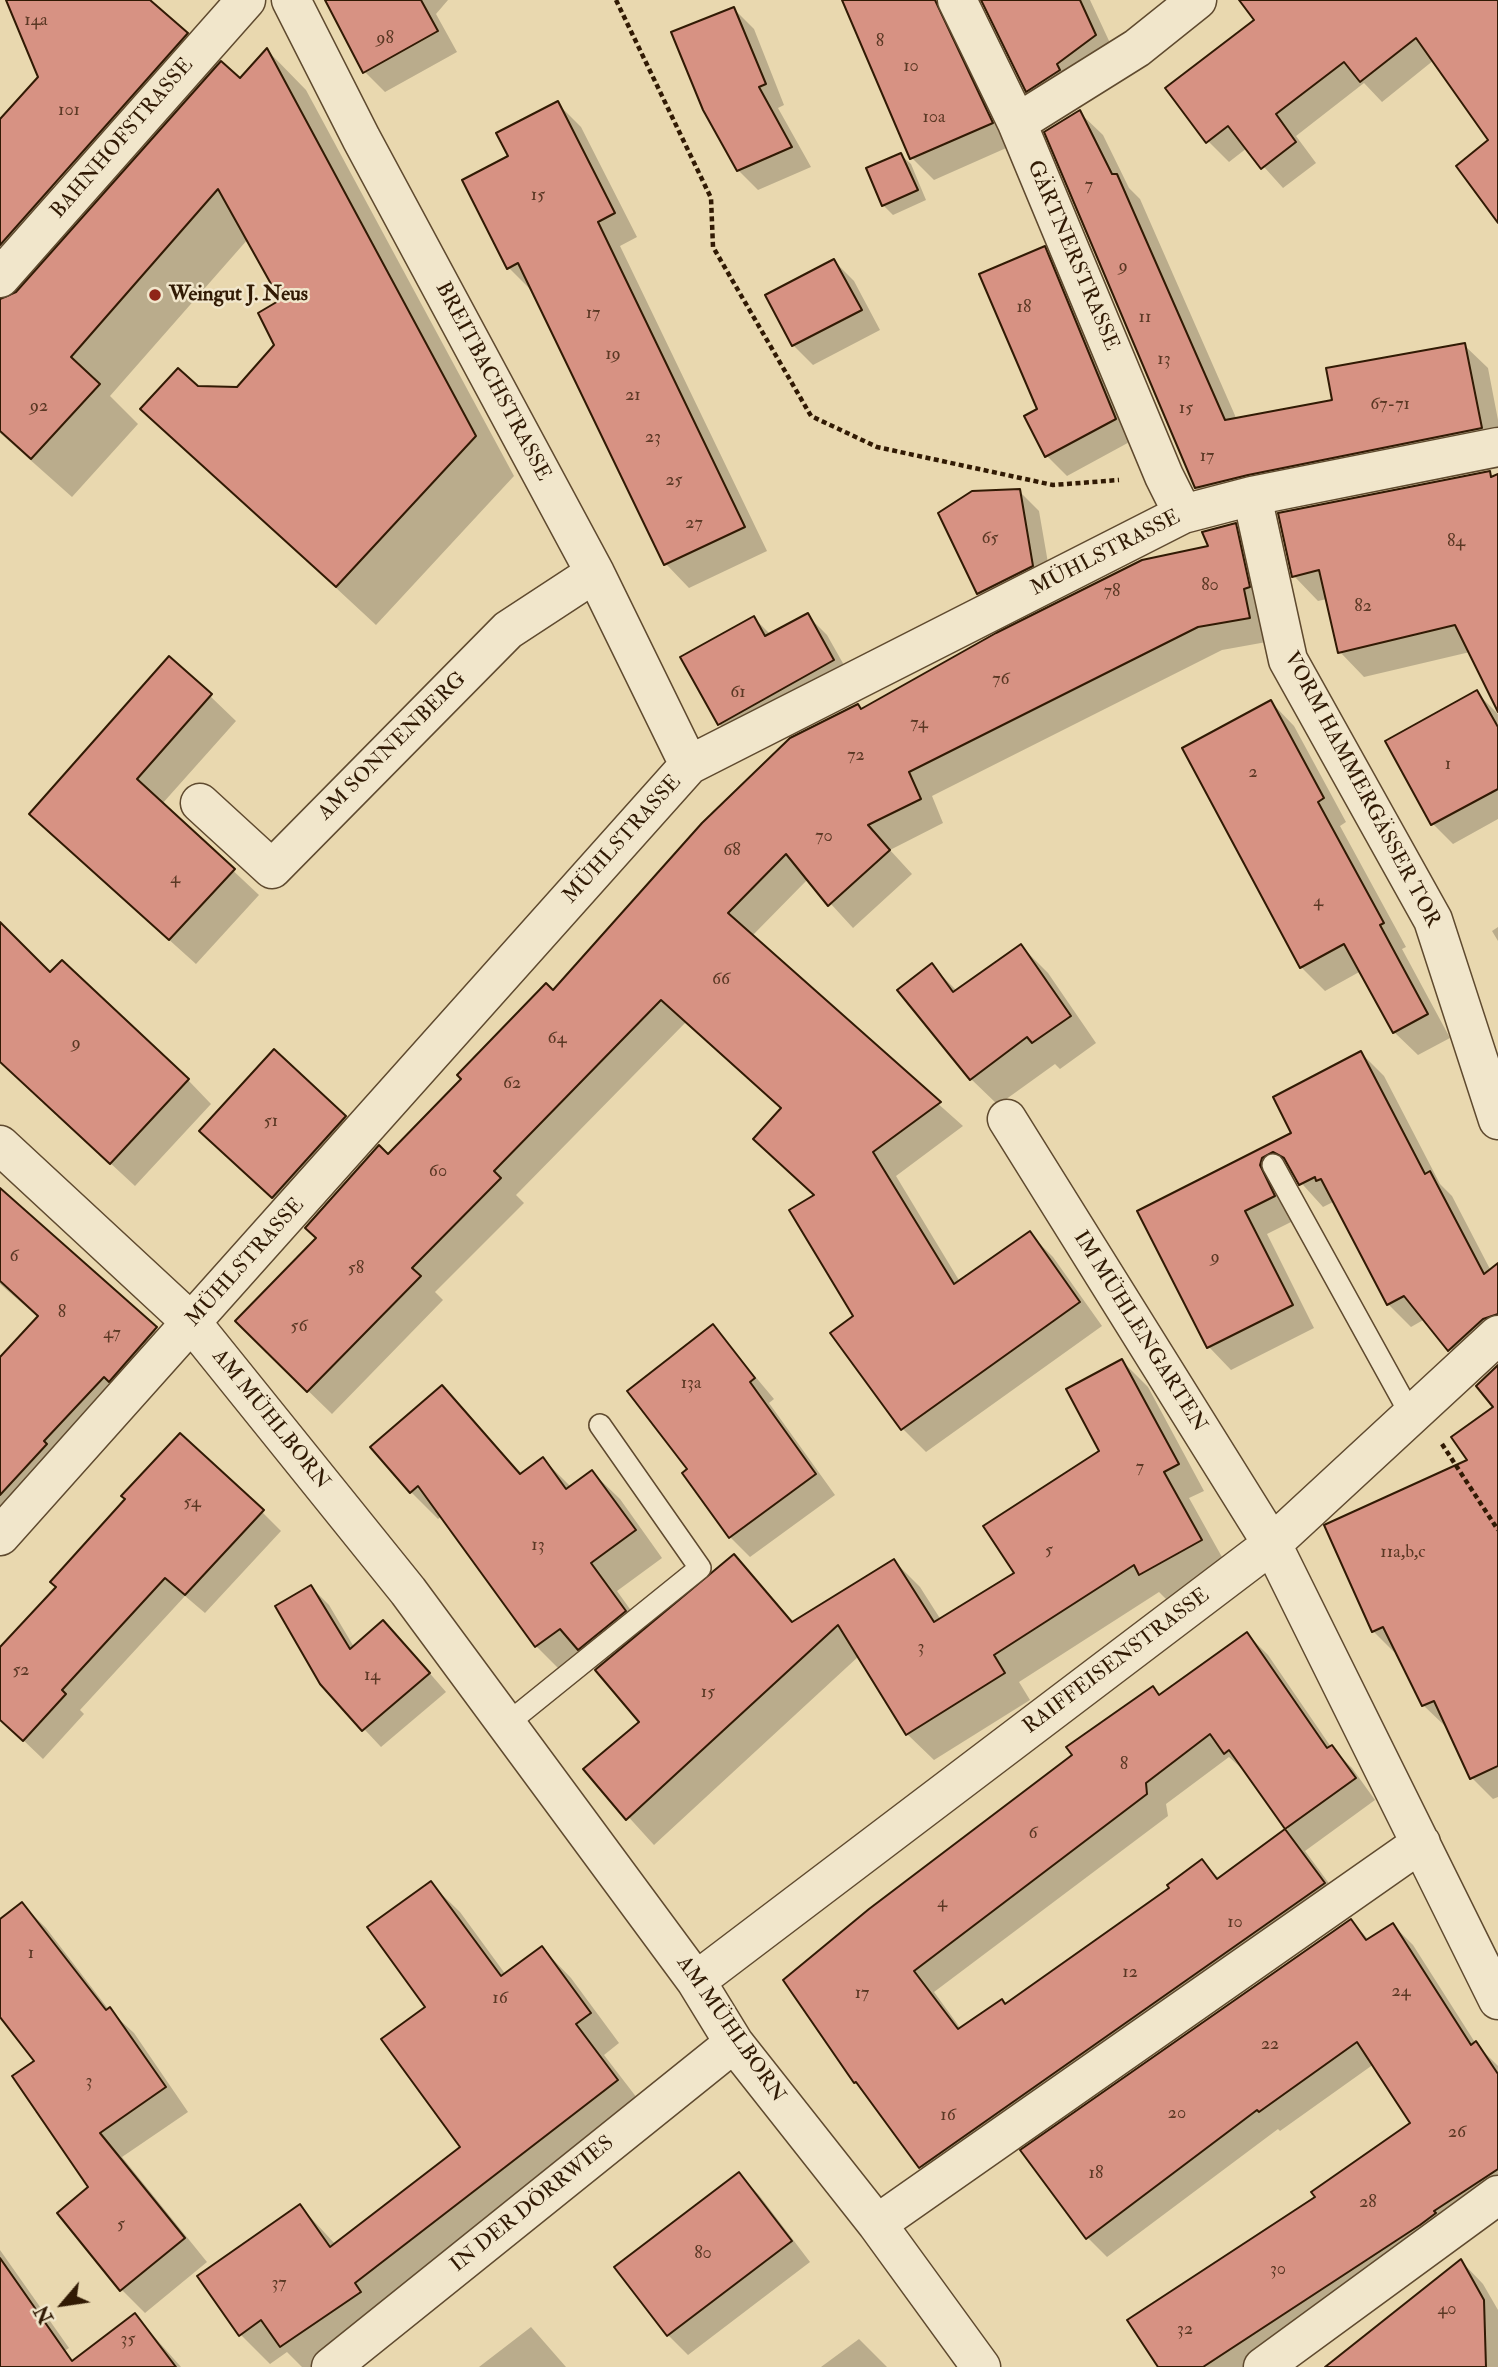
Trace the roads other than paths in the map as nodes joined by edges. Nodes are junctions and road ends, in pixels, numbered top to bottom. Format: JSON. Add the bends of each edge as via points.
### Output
{"nodes":[{"id":1,"x":246,"y":0,"type":"edge"},
{"id":2,"x":291,"y":0,"type":"edge"},
{"id":3,"x":957,"y":0,"type":"edge"},
{"id":4,"x":1197,"y":0,"type":"edge"},
{"id":5,"x":1017,"y":123,"type":"junction"},
{"id":6,"x":0,"y":278,"type":"edge"},
{"id":7,"x":1498,"y":447,"type":"edge"},
{"id":8,"x":1252,"y":496,"type":"junction"},
{"id":9,"x":1183,"y":514,"type":"junction"},
{"id":10,"x":595,"y":573,"type":"junction"},
{"id":11,"x":689,"y":765,"type":"junction"},
{"id":12,"x":201,"y":803,"type":"dead end"},
{"id":13,"x":1007,"y":1119,"type":"dead end"},
{"id":14,"x":1498,"y":1121,"type":"edge"},
{"id":15,"x":0,"y":1145,"type":"edge"},
{"id":16,"x":1273,"y":1165,"type":"dead end"},
{"id":17,"x":192,"y":1323,"type":"junction"},
{"id":18,"x":1498,"y":1335,"type":"edge"},
{"id":19,"x":1415,"y":1412,"type":"junction"},
{"id":20,"x":600,"y":1425,"type":"dead end"},
{"id":21,"x":0,"y":1536,"type":"edge"},
{"id":22,"x":1272,"y":1544,"type":"junction"},
{"id":23,"x":508,"y":1723,"type":"junction"},
{"id":24,"x":1421,"y":1843,"type":"junction"},
{"id":25,"x":696,"y":1981,"type":"junction"},
{"id":26,"x":1498,"y":2000,"type":"edge"},
{"id":27,"x":734,"y":2043,"type":"junction"},
{"id":28,"x":1498,"y":2195,"type":"edge"},
{"id":29,"x":877,"y":2224,"type":"junction"},
{"id":30,"x":331,"y":2367,"type":"edge"},
{"id":31,"x":981,"y":2367,"type":"edge"},
{"id":32,"x":1263,"y":2367,"type":"edge"}],
"edges":[{"from":1,"to":6,"type":"street","name":"BAHNHOFSTRASSE"},
{"from":2,"to":10,"type":"street","name":"BREITBACHSTRASSE"},
{"from":3,"to":5,"type":"street","name":"GÄRTNERSTRASSE"},
{"from":4,"to":5,"type":"street","via":[[1137,48]]},
{"from":5,"to":9,"type":"street","name":"GÄRTNERSTRASSE"},
{"from":7,"to":8,"type":"street","name":"MÜHLSTRASSE"},
{"from":8,"to":9,"type":"street","name":"MÜHLSTRASSE"},
{"from":8,"to":14,"type":"street","name":"VORM HAMMERGÄSSER TOR","via":[[1288,660],[1433,920]]},
{"from":9,"to":11,"type":"street","name":"MÜHLSTRASSE"},
{"from":10,"to":11,"type":"street","name":"BREITBACHSTRASSE"},
{"from":10,"to":12,"type":"street","name":"AM SONNENBERG","via":[[508,630],[272,869]]},
{"from":11,"to":17,"type":"street","name":"MÜHLSTRASSE"},
{"from":13,"to":22,"type":"street","name":"IM MÜHLENGARTEN"},
{"from":15,"to":17,"type":"street","name":"AM MÜHLBORN"},
{"from":16,"to":19,"type":"lane"},
{"from":17,"to":21,"type":"street","name":"MÜHLSTRASSE"},
{"from":17,"to":23,"type":"street","name":"AM MÜHLBORN"},
{"from":18,"to":19,"type":"street"},
{"from":19,"to":22,"type":"street"},
{"from":20,"to":23,"type":"lane","via":[[700,1569]]},
{"from":22,"to":24,"type":"street"},
{"from":22,"to":25,"type":"street","name":"RAIFFEISENSTRASSE"},
{"from":23,"to":25,"type":"street","name":"AM MÜHLBORN"},
{"from":24,"to":26,"type":"street"},
{"from":24,"to":29,"type":"street"},
{"from":25,"to":27,"type":"street","name":"AM MÜHLBORN"},
{"from":27,"to":29,"type":"street","name":"AM MÜHLBORN"},
{"from":27,"to":30,"type":"street","name":"IN DER DÖRRWIES"},
{"from":28,"to":32,"type":"street"},
{"from":29,"to":31,"type":"street","name":"AM MÜHLBORN"}]}
